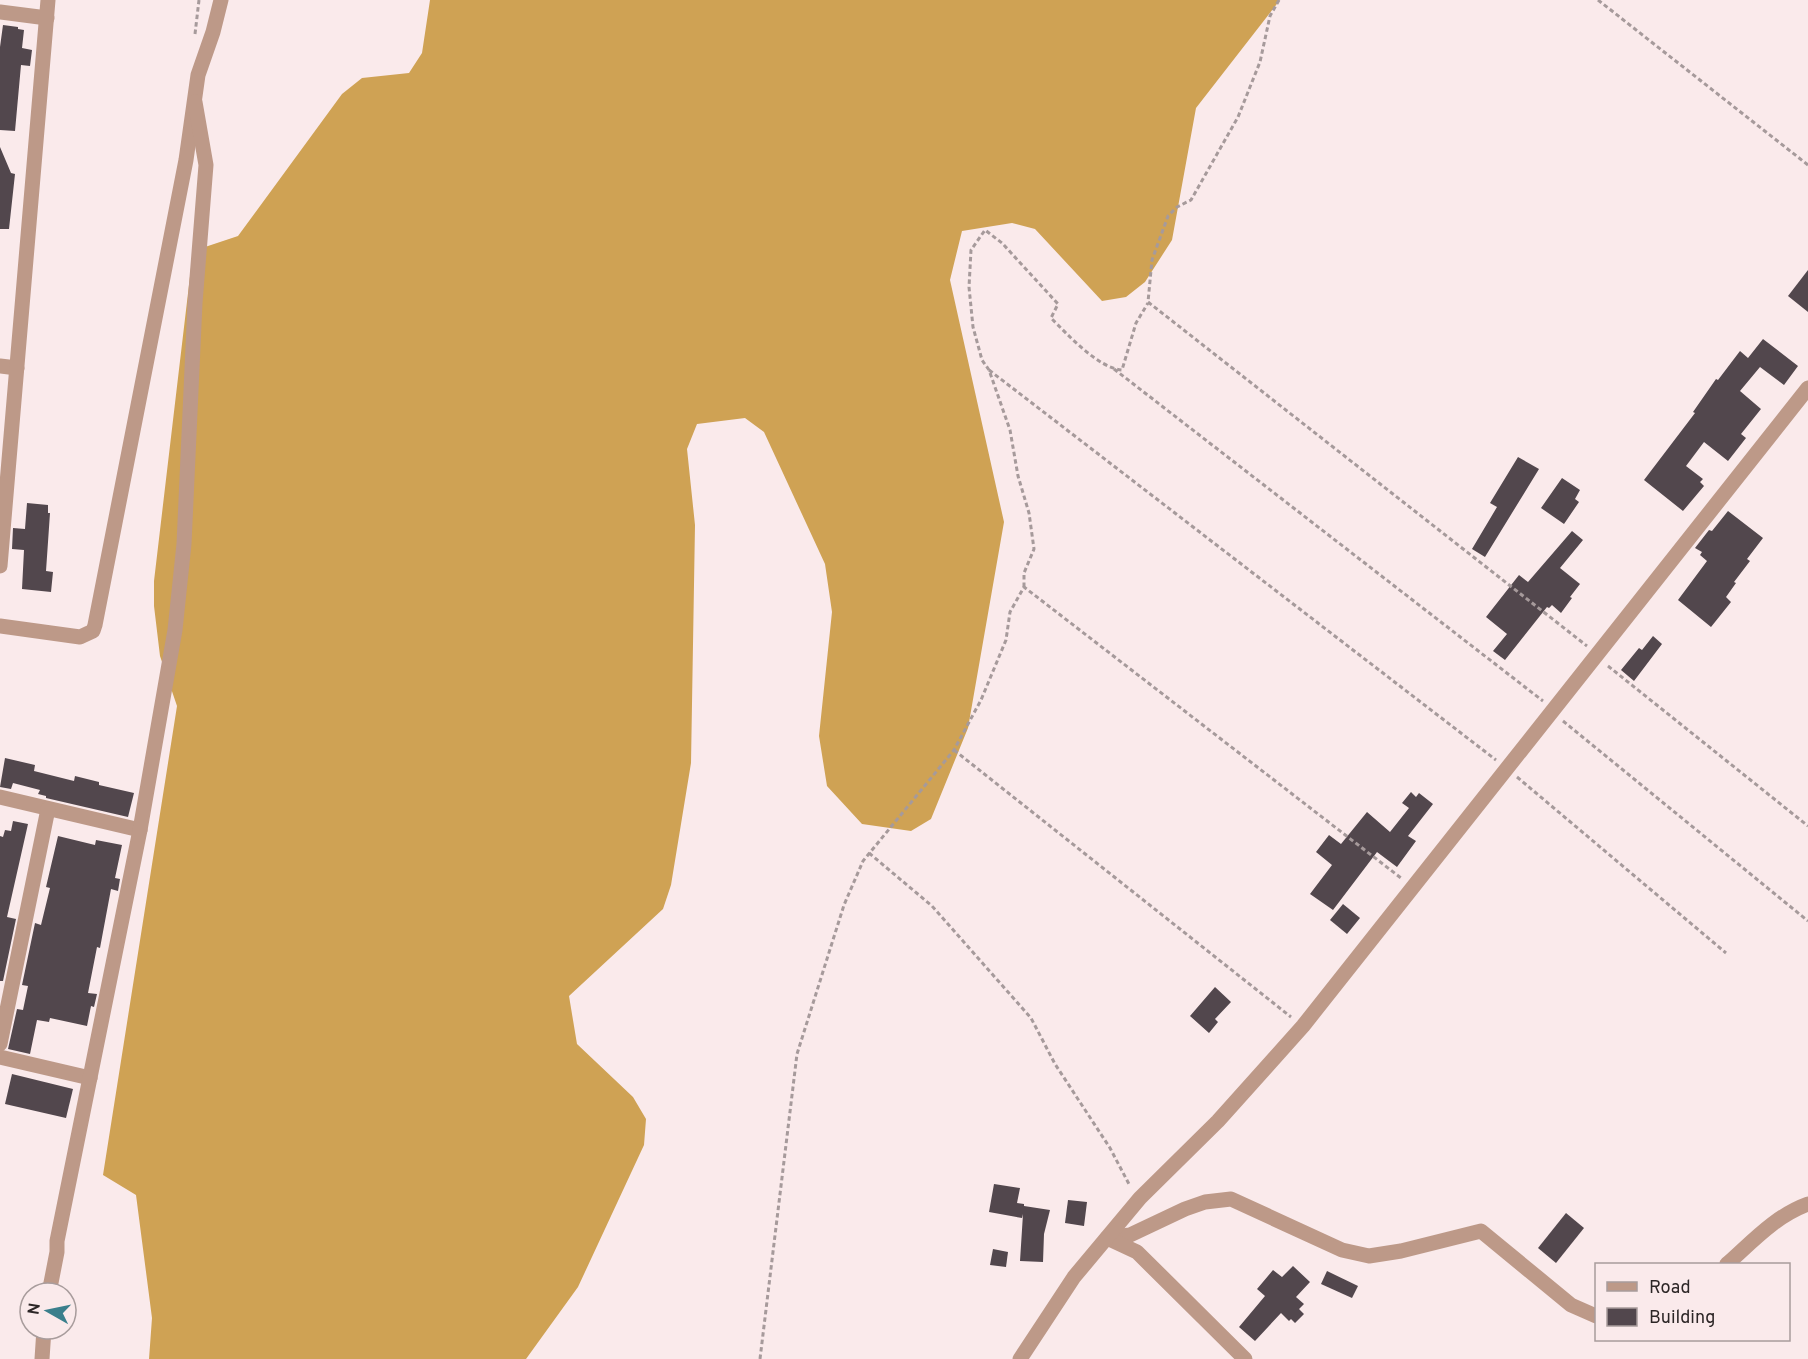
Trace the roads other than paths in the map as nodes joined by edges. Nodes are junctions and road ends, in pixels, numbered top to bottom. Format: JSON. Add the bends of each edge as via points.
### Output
{"nodes":[{"id":1,"x":48,"y":0,"type":"edge"},
{"id":2,"x":221,"y":0,"type":"edge"},
{"id":3,"x":0,"y":12,"type":"edge"},
{"id":4,"x":47,"y":18,"type":"junction"},
{"id":5,"x":195,"y":102,"type":"junction"},
{"id":6,"x":0,"y":366,"type":"edge"},
{"id":7,"x":16,"y":368,"type":"junction"},
{"id":8,"x":1808,"y":388,"type":"edge"},
{"id":9,"x":0,"y":566,"type":"edge"},
{"id":10,"x":0,"y":626,"type":"edge"},
{"id":11,"x":0,"y":797,"type":"edge"},
{"id":12,"x":48,"y":809,"type":"junction"},
{"id":13,"x":140,"y":830,"type":"junction"},
{"id":14,"x":0,"y":1044,"type":"edge"},
{"id":15,"x":0,"y":1057,"type":"edge"},
{"id":16,"x":90,"y":1078,"type":"junction"},
{"id":17,"x":1808,"y":1204,"type":"edge"},
{"id":18,"x":1107,"y":1238,"type":"junction"},
{"id":19,"x":1728,"y":1263,"type":"edge"},
{"id":20,"x":51,"y":1281,"type":"edge"},
{"id":21,"x":1595,"y":1316,"type":"edge"},
{"id":22,"x":43,"y":1341,"type":"edge"},
{"id":23,"x":42,"y":1359,"type":"edge"},
{"id":24,"x":1020,"y":1359,"type":"edge"},
{"id":25,"x":1245,"y":1359,"type":"edge"}],
"edges":[{"from":1,"to":4,"type":"street"},
{"from":2,"to":5,"type":"street","via":[[198,75]]},
{"from":3,"to":4,"type":"street"},
{"from":4,"to":7,"type":"street"},
{"from":5,"to":10,"type":"street","via":[[93,631],[80,637]]},
{"from":5,"to":13,"type":"street","via":[[206,165],[184,544],[175,630]]},
{"from":6,"to":7,"type":"street"},
{"from":7,"to":9,"type":"street"},
{"from":8,"to":18,"type":"street","via":[[1303,1026]]},
{"from":11,"to":12,"type":"street"},
{"from":12,"to":13,"type":"street"},
{"from":12,"to":14,"type":"street"},
{"from":13,"to":16,"type":"street"},
{"from":15,"to":16,"type":"street"},
{"from":16,"to":20,"type":"street"},
{"from":17,"to":19,"type":"street","via":[[1773,1223]]},
{"from":18,"to":21,"type":"street","via":[[1130,1236],[1204,1202],[1232,1199],[1342,1250],[1369,1256],[1481,1231],[1571,1305]]},
{"from":18,"to":24,"type":"street","via":[[1074,1277]]},
{"from":18,"to":25,"type":"street","via":[[1137,1252]]},
{"from":22,"to":23,"type":"street"}]}
